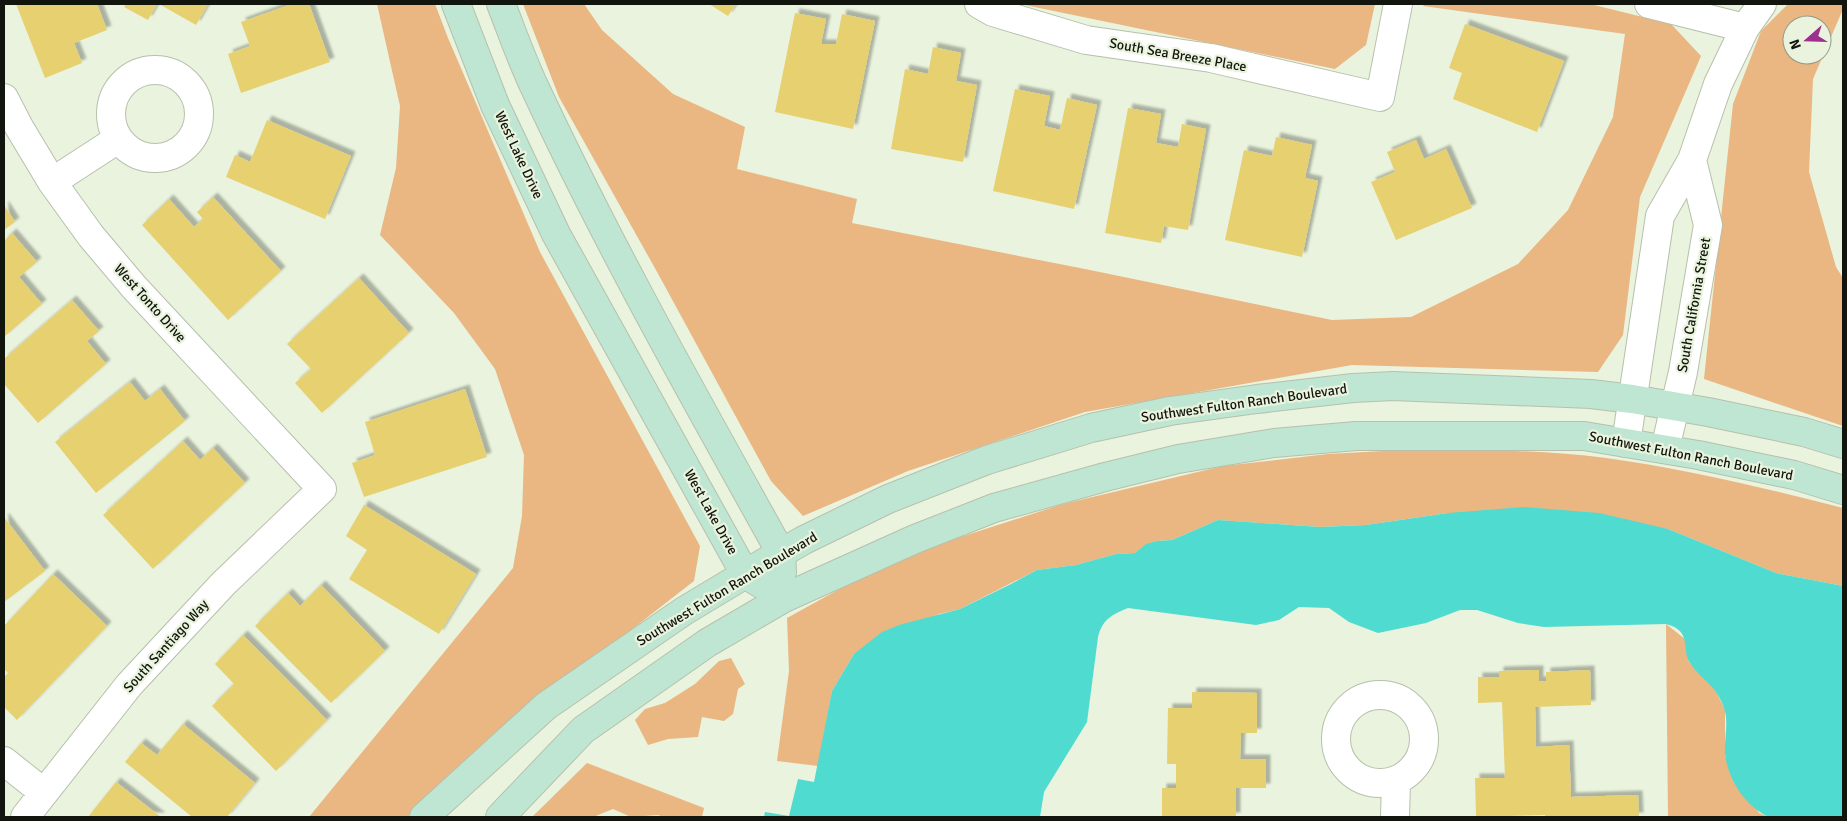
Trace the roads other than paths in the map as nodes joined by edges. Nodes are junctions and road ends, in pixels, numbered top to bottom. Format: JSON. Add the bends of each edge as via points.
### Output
{"nodes":[{"id":1,"x":456,"y":4,"type":"edge"},
{"id":2,"x":501,"y":4,"type":"edge"},
{"id":3,"x":979,"y":4,"type":"edge"},
{"id":4,"x":1398,"y":4,"type":"edge"},
{"id":5,"x":1649,"y":4,"type":"edge"},
{"id":6,"x":1762,"y":4,"type":"edge"},
{"id":7,"x":1745,"y":28,"type":"junction"},
{"id":8,"x":4,"y":98,"type":"edge"},
{"id":9,"x":118,"y":138,"type":"dead end"},
{"id":10,"x":1692,"y":160,"type":"junction"},
{"id":11,"x":52,"y":182,"type":"junction"},
{"id":12,"x":1632,"y":398,"type":"junction"},
{"id":13,"x":1674,"y":406,"type":"junction"},
{"id":14,"x":1626,"y":443,"type":"junction"},
{"id":15,"x":1843,"y":444,"type":"edge"},
{"id":16,"x":1665,"y":449,"type":"junction"},
{"id":17,"x":322,"y":489,"type":"joint"},
{"id":18,"x":1843,"y":490,"type":"edge"},
{"id":19,"x":781,"y":554,"type":"junction"},
{"id":20,"x":745,"y":574,"type":"junction"},
{"id":21,"x":784,"y":598,"type":"junction"},
{"id":22,"x":4,"y":761,"type":"edge"},
{"id":23,"x":1396,"y":781,"type":"dead end"},
{"id":24,"x":43,"y":792,"type":"junction"},
{"id":25,"x":24,"y":817,"type":"edge"},
{"id":26,"x":424,"y":817,"type":"edge"},
{"id":27,"x":500,"y":817,"type":"edge"},
{"id":28,"x":1395,"y":817,"type":"edge"}],
"edges":[{"from":1,"to":20,"type":"street","name":"West Lake Drive","via":[[495,105],[556,234]]},
{"from":2,"to":19,"type":"street","via":[[534,87],[597,216]]},
{"from":3,"to":4,"type":"street","name":"South Sea Breeze Place","via":[[992,12],[1086,40],[1211,58],[1380,97]]},
{"from":5,"to":7,"type":"street"},
{"from":6,"to":7,"type":"street"},
{"from":7,"to":10,"type":"street","via":[[1718,84]]},
{"from":8,"to":11,"type":"street","name":"West Tonto Drive"},
{"from":9,"to":11,"type":"street"},
{"from":10,"to":12,"type":"street","via":[[1660,216]]},
{"from":10,"to":13,"type":"street","name":"South California Street","via":[[1708,225],[1683,372]]},
{"from":11,"to":17,"type":"street","name":"West Tonto Drive","via":[[134,287]]},
{"from":12,"to":13,"type":"street","name":"Southwest Fulton Ranch Boulevard"},
{"from":12,"to":14,"type":"street"},
{"from":12,"to":19,"type":"street","name":"Southwest Fulton Ranch Boulevard","via":[[1393,386],[1170,411],[1091,428],[988,460],[888,499]]},
{"from":13,"to":15,"type":"street","name":"Southwest Fulton Ranch Boulevard","via":[[1804,432]]},
{"from":13,"to":16,"type":"street","name":"South California Street"},
{"from":14,"to":16,"type":"street","name":"Southwest Fulton Ranch Boulevard"},
{"from":14,"to":21,"type":"street","name":"Southwest Fulton Ranch Boulevard","via":[[1584,436],[1356,436],[1274,443],[1178,459],[994,508]]},
{"from":16,"to":18,"type":"street","name":"Southwest Fulton Ranch Boulevard","via":[[1794,475]]},
{"from":17,"to":24,"type":"street","name":"South Santiago Way","via":[[223,584],[156,656]]},
{"from":19,"to":20,"type":"street","name":"Southwest Fulton Ranch Boulevard"},
{"from":19,"to":21,"type":"street"},
{"from":20,"to":21,"type":"street","name":"West Lake Drive"},
{"from":20,"to":26,"type":"street","name":"Southwest Fulton Ranch Boulevard","via":[[684,611],[546,706]]},
{"from":21,"to":27,"type":"street","name":"Southwest Fulton Ranch Boulevard","via":[[707,644],[583,730]]},
{"from":22,"to":24,"type":"street"},
{"from":23,"to":28,"type":"street"},
{"from":24,"to":25,"type":"street","name":"South Santiago Way"}]}
